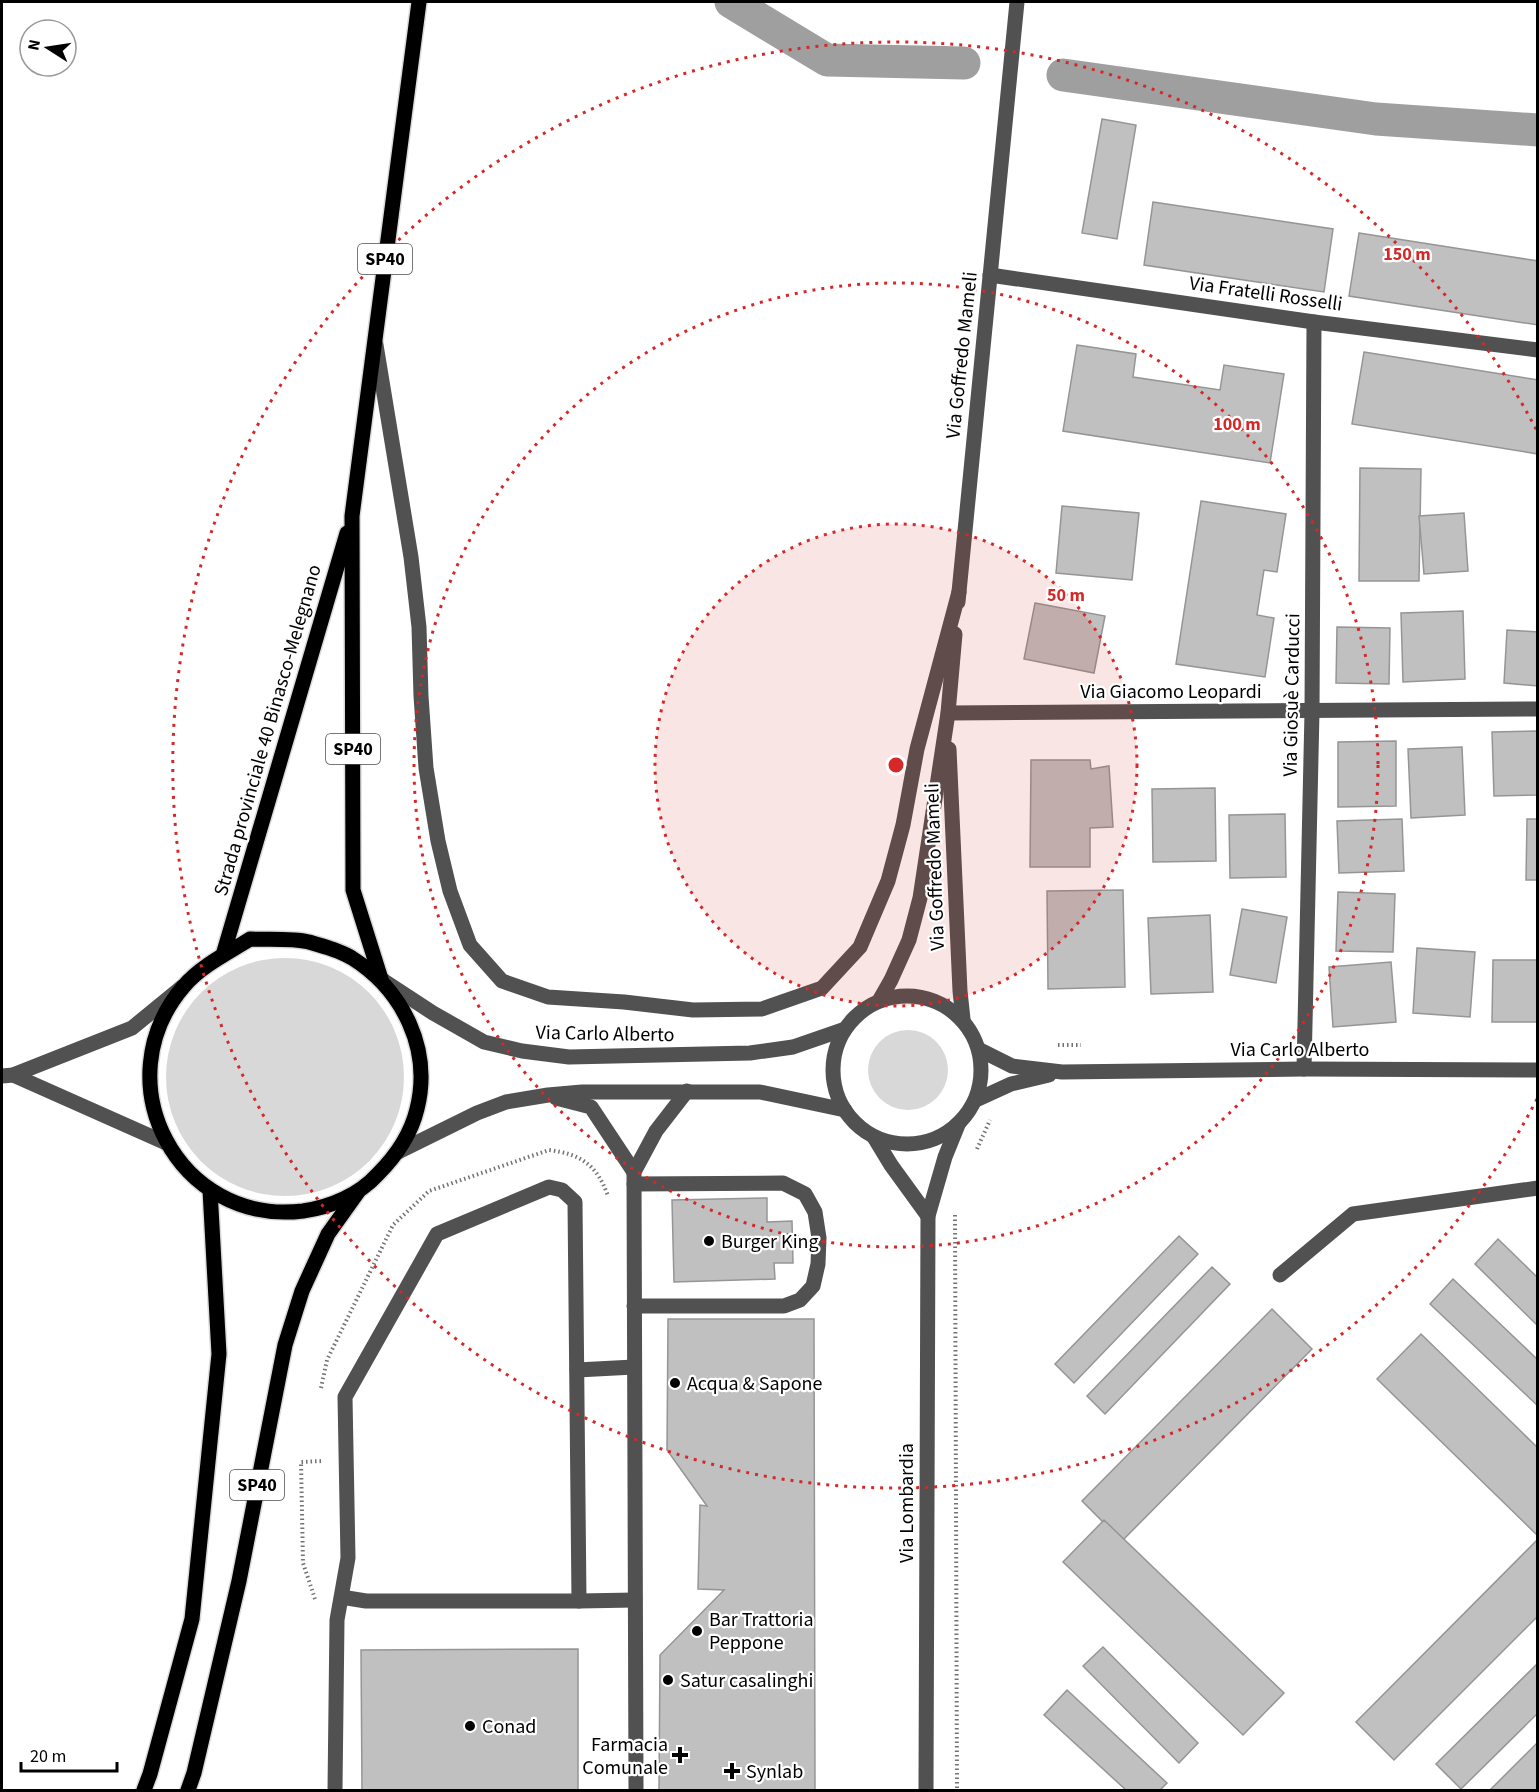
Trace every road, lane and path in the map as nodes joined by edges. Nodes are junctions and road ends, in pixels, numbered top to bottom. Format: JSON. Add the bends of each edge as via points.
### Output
{"nodes":[{"id":1,"x":418,"y":2,"type":"edge"},
{"id":2,"x":1017,"y":2,"type":"edge"},
{"id":3,"x":990,"y":275,"type":"junction"},
{"id":4,"x":1314,"y":322,"type":"junction"},
{"id":5,"x":375,"y":337,"type":"junction"},
{"id":6,"x":1538,"y":350,"type":"edge"},
{"id":7,"x":352,"y":516,"type":"junction"},
{"id":8,"x":959,"y":592,"type":"junction"},
{"id":9,"x":1538,"y":709,"type":"edge"},
{"id":10,"x":1312,"y":712,"type":"junction"},
{"id":11,"x":948,"y":713,"type":"junction"},
{"id":12,"x":224,"y":955,"type":"junction"},
{"id":13,"x":381,"y":979,"type":"junction"},
{"id":14,"x":184,"y":985,"type":"junction"},
{"id":15,"x":879,"y":1001,"type":"junction"},
{"id":16,"x":963,"y":1019,"type":"junction"},
{"id":17,"x":845,"y":1029,"type":"junction"},
{"id":18,"x":1051,"y":1045,"type":"dead end"},
{"id":19,"x":1086,"y":1045,"type":"dead end"},
{"id":20,"x":980,"y":1050,"type":"junction"},
{"id":21,"x":1304,"y":1069,"type":"junction"},
{"id":22,"x":1538,"y":1070,"type":"edge"},
{"id":23,"x":1062,"y":1072,"type":"junction"},
{"id":24,"x":7,"y":1076,"type":"edge"},
{"id":25,"x":687,"y":1091,"type":"junction"},
{"id":26,"x":548,"y":1095,"type":"junction"},
{"id":27,"x":976,"y":1101,"type":"junction"},
{"id":28,"x":844,"y":1110,"type":"junction"},
{"id":29,"x":994,"y":1113,"type":"dead end"},
{"id":30,"x":958,"y":1125,"type":"junction"},
{"id":31,"x":874,"y":1137,"type":"junction"},
{"id":32,"x":166,"y":1143,"type":"junction"},
{"id":33,"x":398,"y":1152,"type":"junction"},
{"id":34,"x":974,"y":1156,"type":"dead end"},
{"id":35,"x":634,"y":1178,"type":"junction"},
{"id":36,"x":1538,"y":1188,"type":"edge"},
{"id":37,"x":210,"y":1190,"type":"junction"},
{"id":38,"x":358,"y":1192,"type":"junction"},
{"id":39,"x":610,"y":1200,"type":"dead end"},
{"id":40,"x":955,"y":1209,"type":"dead end"},
{"id":41,"x":928,"y":1216,"type":"junction"},
{"id":42,"x":1280,"y":1275,"type":"dead end"},
{"id":43,"x":634,"y":1306,"type":"junction"},
{"id":44,"x":634,"y":1367,"type":"junction"},
{"id":45,"x":577,"y":1370,"type":"junction"},
{"id":46,"x":320,"y":1391,"type":"dead end"},
{"id":47,"x":322,"y":1450,"type":"dead end"},
{"id":48,"x":341,"y":1597,"type":"junction"},
{"id":49,"x":635,"y":1600,"type":"junction"},
{"id":50,"x":579,"y":1601,"type":"junction"},
{"id":51,"x":337,"y":1620,"type":"junction"},
{"id":52,"x":144,"y":1791,"type":"edge"},
{"id":53,"x":188,"y":1791,"type":"edge"},
{"id":54,"x":335,"y":1791,"type":"edge"},
{"id":55,"x":636,"y":1791,"type":"edge"},
{"id":56,"x":926,"y":1791,"type":"edge"},
{"id":57,"x":957,"y":1791,"type":"edge"}],
"edges":[{"from":1,"to":5,"type":"main road","name":"Strada provinciale 40 Binasco-Melegnano","number":"SP40"},
{"from":2,"to":3,"type":"street","name":"Via Goffredo Mameli"},
{"from":3,"to":4,"type":"street","name":"Via Fratelli Rosselli"},
{"from":3,"to":8,"type":"street","name":"Via Goffredo Mameli"},
{"from":4,"to":6,"type":"street","name":"Via Fratelli Rosselli"},
{"from":4,"to":10,"type":"street","name":"Via Giosuè Carducci"},
{"from":5,"to":7,"type":"main road","name":"Strada provinciale 40 Binasco-Melegnano","number":"SP40"},
{"from":5,"to":8,"type":"street","via":[[414,580],[426,768],[438,841],[450,891],[470,945],[502,981],[548,997],[693,1010],[762,1009],[822,988],[860,947],[888,881],[917,749]]},
{"from":7,"to":12,"type":"main road","name":"Strada provinciale 40 Binasco-Melegnano","number":"SP40"},
{"from":7,"to":13,"type":"main road","name":"Strada provinciale 40 Binasco-Melegnano","number":"SP40","via":[[353,890]]},
{"from":8,"to":11,"type":"street","name":"Via Goffredo Mameli"},
{"from":9,"to":10,"type":"street","name":"Via Giacomo Leopardi"},
{"from":10,"to":11,"type":"street","name":"Via Giacomo Leopardi"},
{"from":10,"to":21,"type":"street","name":"Via Giosuè Carducci"},
{"from":11,"to":15,"type":"street","name":"Via Goffredo Mameli","via":[[920,898],[909,940]]},
{"from":11,"to":16,"type":"street","name":"Via Goffredo Mameli"},
{"from":12,"to":13,"type":"main road","name":"Strada provinciale 40 Binasco-Melegnano","number":"SP40","via":[[250,939],[307,942],[350,956]]},
{"from":12,"to":14,"type":"main road","name":"Strada provinciale 40 Binasco-Melegnano","number":"SP40"},
{"from":13,"to":17,"type":"street","name":"Via Carlo Alberto","via":[[484,1042],[522,1052],[569,1057],[750,1053],[793,1047]]},
{"from":13,"to":33,"type":"main road","name":"Strada provinciale 40 Binasco-Melegnano","number":"SP40","via":[[407,1016],[420,1060],[417,1111]]},
{"from":14,"to":24,"type":"street","via":[[132,1028]]},
{"from":14,"to":32,"type":"main road","name":"Strada provinciale 40 Binasco-Melegnano","number":"SP40","via":[[164,1015],[150,1057],[150,1095]]},
{"from":15,"to":16,"type":"street","via":[[901,995],[924,997],[945,1005]]},
{"from":15,"to":17,"type":"street","via":[[859,1012]]},
{"from":16,"to":20,"type":"street"},
{"from":17,"to":28,"type":"street","via":[[838,1042],[833,1070]]},
{"from":18,"to":19,"type":"path"},
{"from":20,"to":23,"type":"street","name":"Via Carlo Alberto","via":[[1012,1066]]},
{"from":20,"to":27,"type":"street","via":[[982,1076]]},
{"from":21,"to":22,"type":"street","name":"Via Carlo Alberto"},
{"from":21,"to":23,"type":"street","name":"Via Carlo Alberto"},
{"from":23,"to":27,"type":"street","name":"Via Carlo Alberto","via":[[1011,1084]]},
{"from":24,"to":32,"type":"street"},
{"from":25,"to":26,"type":"street"},
{"from":25,"to":28,"type":"street","via":[[760,1092]]},
{"from":25,"to":35,"type":"street","via":[[656,1131]]},
{"from":26,"to":33,"type":"street","via":[[506,1102],[477,1113]]},
{"from":26,"to":35,"type":"street","via":[[591,1107]]},
{"from":27,"to":30,"type":"street"},
{"from":28,"to":31,"type":"street"},
{"from":29,"to":34,"type":"path"},
{"from":30,"to":31,"type":"street","via":[[939,1138],[918,1144],[896,1144]]},
{"from":30,"to":41,"type":"street","name":"Via Lombardia"},
{"from":31,"to":41,"type":"street"},
{"from":32,"to":37,"type":"main road","name":"Strada provinciale 40 Binasco-Melegnano","number":"SP40","via":[[179,1163]]},
{"from":33,"to":38,"type":"main road","name":"Strada provinciale 40 Binasco-Melegnano","number":"SP40"},
{"from":35,"to":43,"type":"street"},
{"from":35,"to":43,"type":"street","via":[[783,1183],[805,1194],[815,1212],[819,1238],[813,1286],[800,1300],[784,1306]]},
{"from":36,"to":42,"type":"street","via":[[1353,1214]]},
{"from":37,"to":38,"type":"main road","name":"Strada provinciale 40 Binasco-Melegnano","number":"SP40","via":[[243,1207],[282,1213],[321,1209]]},
{"from":37,"to":52,"type":"main road","number":"SP40","via":[[219,1354],[192,1619]]},
{"from":38,"to":53,"type":"main road","name":"Strada provinciale 40 Binasco-Melegnano","number":"SP40","via":[[328,1234],[302,1292],[285,1345],[239,1581]]},
{"from":39,"to":46,"type":"path","via":[[602,1179],[584,1159],[549,1150],[429,1191],[393,1225],[327,1360]]},
{"from":40,"to":57,"type":"path"},
{"from":41,"to":56,"type":"street","name":"Via Lombardia"},
{"from":43,"to":44,"type":"street"},
{"from":44,"to":45,"type":"street"},
{"from":44,"to":49,"type":"street"},
{"from":45,"to":48,"type":"street","via":[[575,1202],[562,1190],[549,1187],[437,1234],[345,1396],[348,1558]]},
{"from":45,"to":50,"type":"street"},
{"from":47,"to":51,"type":"path","via":[[323,1461],[301,1462],[303,1563],[318,1607],[318,1619]]},
{"from":48,"to":50,"type":"street"},
{"from":48,"to":51,"type":"street"},
{"from":49,"to":50,"type":"street"},
{"from":49,"to":55,"type":"street"},
{"from":51,"to":54,"type":"street"}]}
